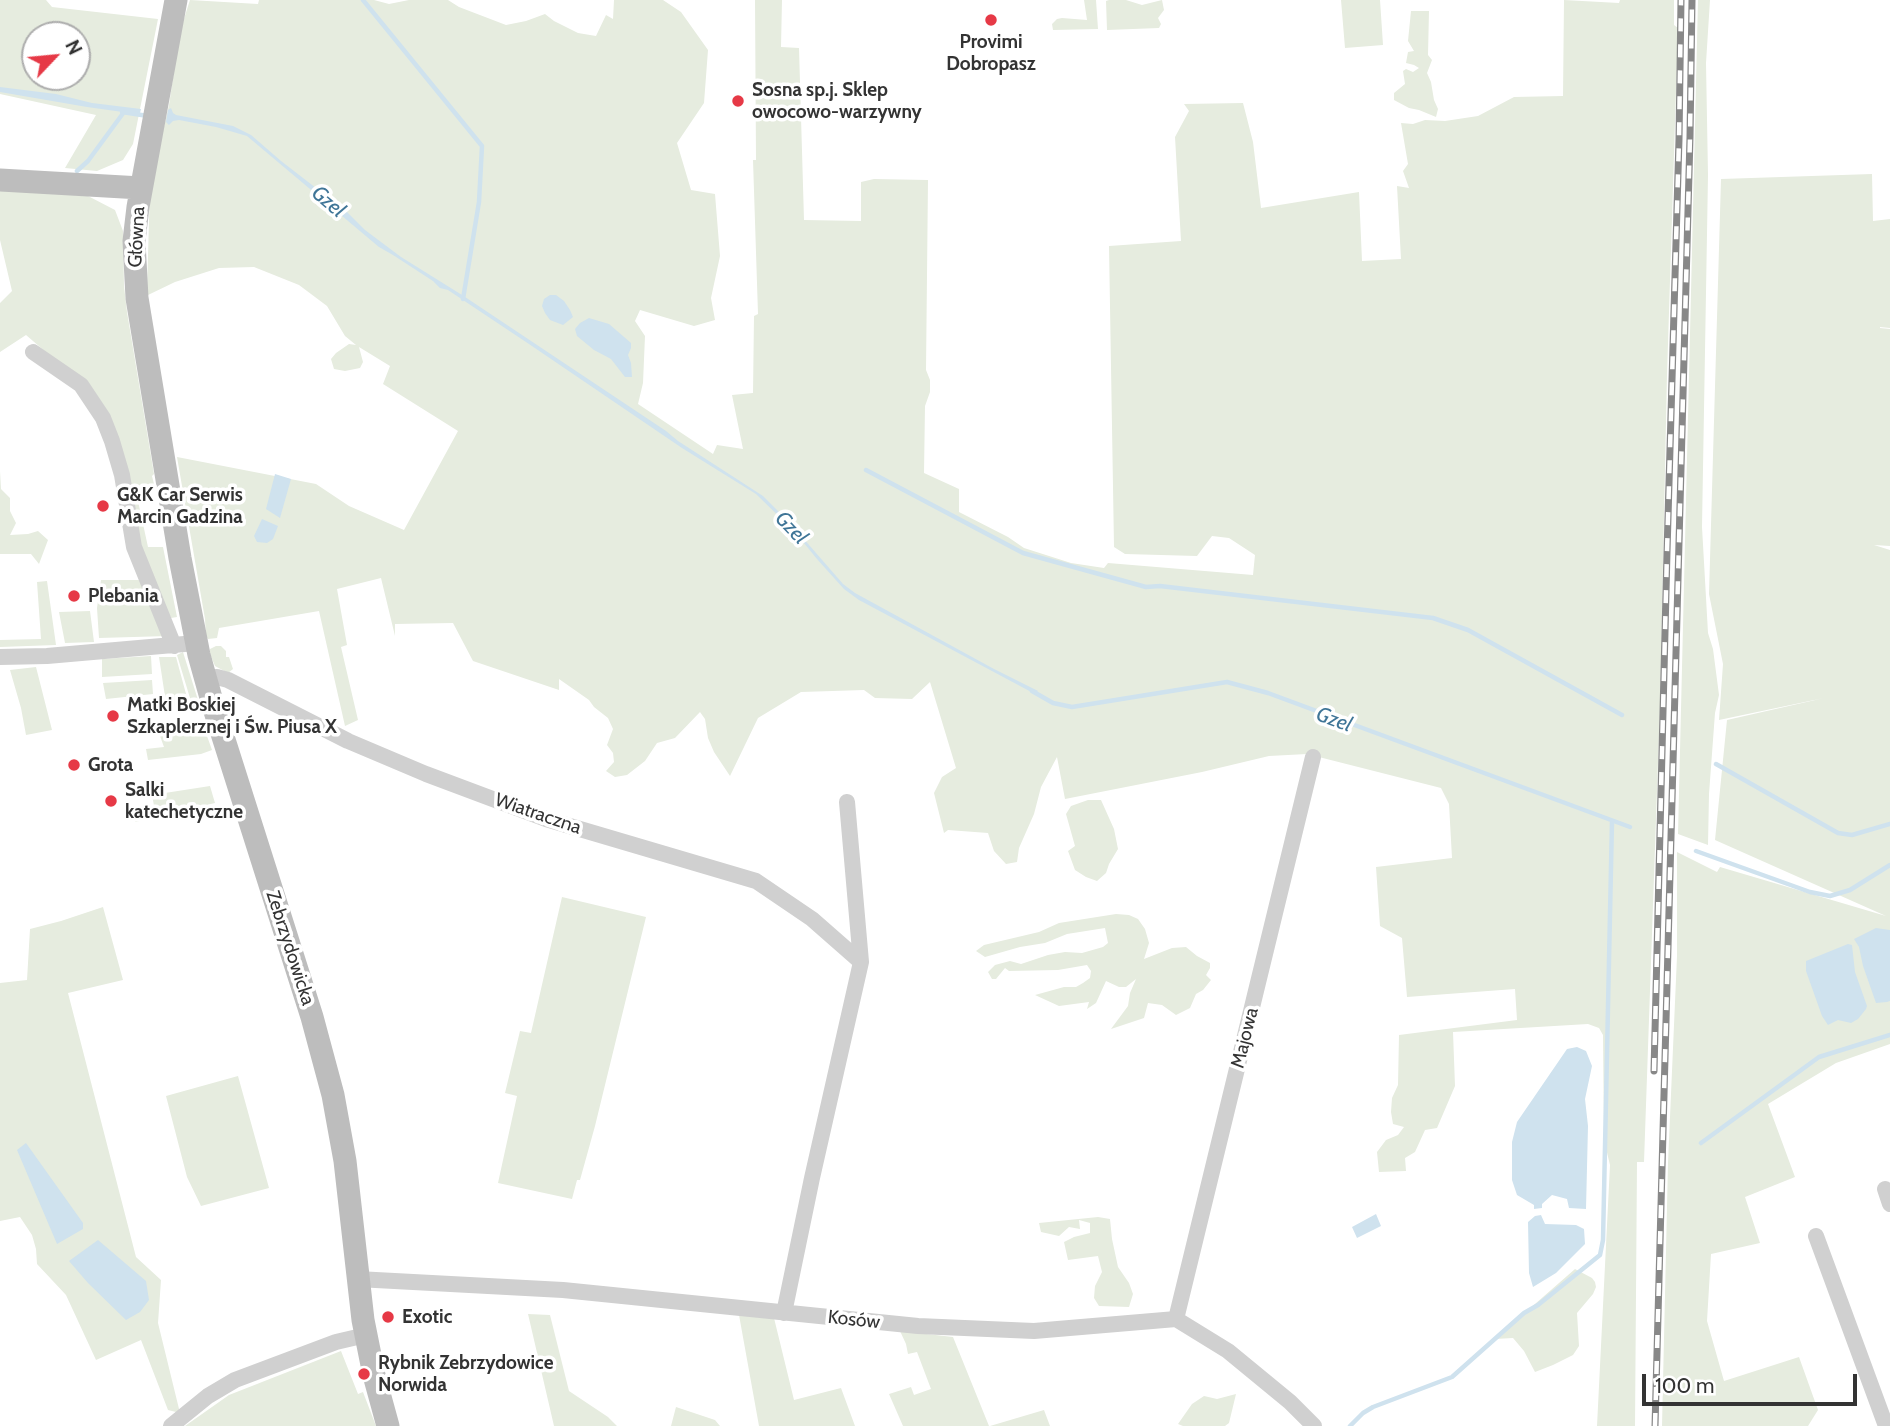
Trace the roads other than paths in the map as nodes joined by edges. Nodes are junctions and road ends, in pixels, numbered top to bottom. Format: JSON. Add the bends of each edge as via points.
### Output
{"nodes":[{"id":1,"x":176,"y":0,"type":"edge"},
{"id":2,"x":0,"y":180,"type":"edge"},
{"id":3,"x":141,"y":188,"type":"junction"},
{"id":4,"x":33,"y":352,"type":"dead end"},
{"id":5,"x":166,"y":475,"type":"joint"},
{"id":6,"x":185,"y":644,"type":"junction"},
{"id":7,"x":0,"y":656,"type":"edge"},
{"id":8,"x":206,"y":678,"type":"junction"},
{"id":9,"x":1313,"y":757,"type":"dead end"},
{"id":10,"x":847,"y":802,"type":"dead end"},
{"id":11,"x":861,"y":962,"type":"junction"},
{"id":12,"x":1816,"y":1236,"type":"dead end"},
{"id":13,"x":358,"y":1279,"type":"junction"},
{"id":14,"x":783,"y":1313,"type":"junction"},
{"id":15,"x":1176,"y":1319,"type":"junction"},
{"id":16,"x":366,"y":1335,"type":"junction"},
{"id":17,"x":171,"y":1426,"type":"edge"},
{"id":18,"x":388,"y":1426,"type":"edge"},
{"id":19,"x":1314,"y":1426,"type":"edge"},
{"id":20,"x":1886,"y":1426,"type":"edge"}],
"edges":[{"from":1,"to":3,"type":"street","name":"Główna"},
{"from":2,"to":3,"type":"street"},
{"from":3,"to":5,"type":"street","name":"Główna","via":[[134,240],[137,298]]},
{"from":4,"to":6,"type":"street","via":[[81,385],[103,418],[122,475],[134,547]]},
{"from":5,"to":6,"type":"street","name":"Zebrzydowicka"},
{"from":6,"to":7,"type":"street"},
{"from":6,"to":8,"type":"street","name":"Zebrzydowicka"},
{"from":8,"to":11,"type":"street","name":"Wiatraczna","via":[[228,680],[348,741],[546,819],[756,881],[812,919]]},
{"from":8,"to":13,"type":"street","name":"Zebrzydowicka","via":[[333,1095]]},
{"from":9,"to":15,"type":"street","name":"Majowa"},
{"from":10,"to":11,"type":"street"},
{"from":11,"to":14,"type":"street"},
{"from":12,"to":20,"type":"street"},
{"from":13,"to":14,"type":"street","name":"Kosów","via":[[563,1290]]},
{"from":13,"to":16,"type":"street","name":"Zebrzydowicka"},
{"from":14,"to":15,"type":"street","name":"Kosów","via":[[1034,1331]]},
{"from":15,"to":19,"type":"street","via":[[1228,1351]]},
{"from":16,"to":17,"type":"street","via":[[235,1380]]},
{"from":16,"to":18,"type":"street","name":"Zebrzydowicka"}]}
